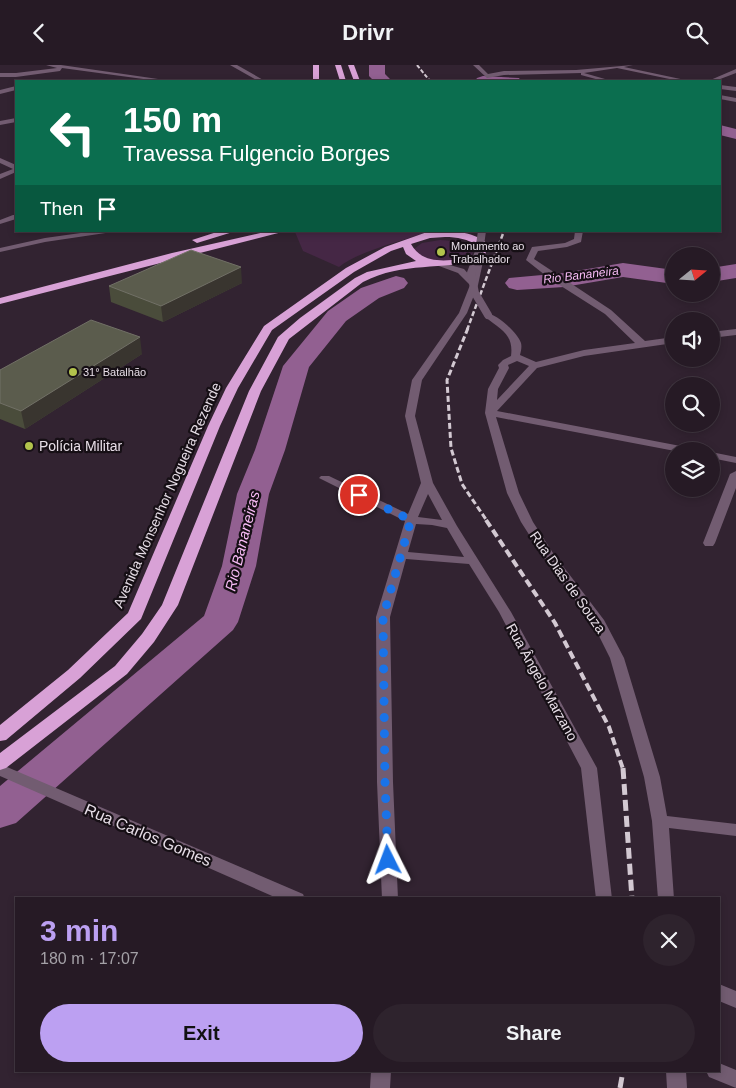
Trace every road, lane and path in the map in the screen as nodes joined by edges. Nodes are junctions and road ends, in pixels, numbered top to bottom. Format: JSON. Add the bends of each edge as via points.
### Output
{"nodes":[{"id":1,"x":49,"y":65,"type":"edge"},
{"id":2,"x":233,"y":65,"type":"edge"},
{"id":3,"x":338,"y":65,"type":"edge"},
{"id":4,"x":351,"y":65,"type":"edge"},
{"id":5,"x":476,"y":65,"type":"edge"},
{"id":6,"x":557,"y":65,"type":"edge"},
{"id":7,"x":630,"y":65,"type":"edge"},
{"id":8,"x":316,"y":66,"type":"edge"},
{"id":9,"x":614,"y":67,"type":"junction"},
{"id":10,"x":66,"y":69,"type":"junction"},
{"id":11,"x":736,"y":71,"type":"edge"},
{"id":12,"x":576,"y":72,"type":"junction"},
{"id":13,"x":0,"y":75,"type":"edge"},
{"id":14,"x":485,"y":79,"type":"edge"},
{"id":15,"x":160,"y":80,"type":"edge"},
{"id":16,"x":260,"y":80,"type":"edge"},
{"id":17,"x":316,"y":80,"type":"edge"},
{"id":18,"x":343,"y":80,"type":"edge"},
{"id":19,"x":356,"y":80,"type":"edge"},
{"id":20,"x":605,"y":80,"type":"edge"},
{"id":21,"x":681,"y":80,"type":"edge"},
{"id":22,"x":714,"y":80,"type":"edge"},
{"id":23,"x":721,"y":87,"type":"edge"},
{"id":24,"x":15,"y":89,"type":"edge"},
{"id":25,"x":736,"y":89,"type":"edge"},
{"id":26,"x":0,"y":92,"type":"edge"},
{"id":27,"x":721,"y":97,"type":"edge"},
{"id":28,"x":736,"y":100,"type":"edge"},
{"id":29,"x":15,"y":120,"type":"edge"},
{"id":30,"x":0,"y":123,"type":"edge"},
{"id":31,"x":0,"y":160,"type":"edge"},
{"id":32,"x":15,"y":168,"type":"edge"},
{"id":33,"x":15,"y":170,"type":"edge"},
{"id":34,"x":0,"y":177,"type":"edge"},
{"id":35,"x":15,"y":217,"type":"edge"},
{"id":36,"x":0,"y":222,"type":"edge"},
{"id":37,"x":106,"y":232,"type":"edge"},
{"id":38,"x":228,"y":232,"type":"edge"},
{"id":39,"x":278,"y":232,"type":"edge"},
{"id":40,"x":476,"y":232,"type":"edge"},
{"id":41,"x":482,"y":232,"type":"edge"},
{"id":42,"x":579,"y":232,"type":"edge"},
{"id":43,"x":435,"y":233,"type":"edge"},
{"id":44,"x":405,"y":243,"type":"junction"},
{"id":45,"x":484,"y":245,"type":"junction"},
{"id":46,"x":0,"y":250,"type":"edge"},
{"id":47,"x":480,"y":257,"type":"junction"},
{"id":48,"x":432,"y":263,"type":"junction"},
{"id":49,"x":474,"y":285,"type":"junction"},
{"id":50,"x":0,"y":294,"type":"edge"},
{"id":51,"x":0,"y":301,"type":"edge"},
{"id":52,"x":736,"y":332,"type":"edge"},
{"id":53,"x":720,"y":334,"type":"edge"},
{"id":54,"x":665,"y":341,"type":"edge"},
{"id":55,"x":642,"y":344,"type":"junction"},
{"id":56,"x":515,"y":358,"type":"junction"},
{"id":57,"x":504,"y":368,"type":"junction"},
{"id":58,"x":533,"y":368,"type":"junction"},
{"id":59,"x":232,"y":388,"type":"junction"},
{"id":60,"x":254,"y":391,"type":"junction"},
{"id":61,"x":490,"y":413,"type":"junction"},
{"id":62,"x":665,"y":446,"type":"edge"},
{"id":63,"x":720,"y":457,"type":"edge"},
{"id":64,"x":736,"y":460,"type":"edge"},
{"id":65,"x":736,"y":474,"type":"edge"},
{"id":66,"x":325,"y":478,"type":"dead end"},
{"id":67,"x":427,"y":483,"type":"junction"},
{"id":68,"x":411,"y":520,"type":"junction"},
{"id":69,"x":175,"y":522,"type":"junction"},
{"id":70,"x":203,"y":524,"type":"junction"},
{"id":71,"x":450,"y":526,"type":"junction"},
{"id":72,"x":709,"y":543,"type":"dead end"},
{"id":73,"x":400,"y":555,"type":"junction"},
{"id":74,"x":472,"y":561,"type":"junction"},
{"id":75,"x":0,"y":735,"type":"edge"},
{"id":76,"x":3,"y":769,"type":"edge"},
{"id":77,"x":660,"y":821,"type":"junction"},
{"id":78,"x":736,"y":830,"type":"edge"},
{"id":79,"x":292,"y":897,"type":"edge"},
{"id":80,"x":390,"y":897,"type":"edge"},
{"id":81,"x":604,"y":897,"type":"edge"},
{"id":82,"x":666,"y":897,"type":"edge"},
{"id":83,"x":720,"y":993,"type":"edge"},
{"id":84,"x":736,"y":1001,"type":"edge"},
{"id":85,"x":381,"y":1072,"type":"edge"},
{"id":86,"x":676,"y":1072,"type":"edge"},
{"id":87,"x":718,"y":1072,"type":"edge"},
{"id":88,"x":736,"y":1079,"type":"edge"},
{"id":89,"x":380,"y":1088,"type":"edge"},
{"id":90,"x":677,"y":1088,"type":"edge"}],
"edges":[{"from":1,"to":10,"type":"street"},
{"from":2,"to":16,"type":"street"},
{"from":3,"to":18,"type":"highway"},
{"from":4,"to":19,"type":"highway"},
{"from":5,"to":14,"type":"street"},
{"from":6,"to":12,"type":"street"},
{"from":7,"to":9,"type":"street"},
{"from":8,"to":17,"type":"highway"},
{"from":9,"to":12,"type":"street"},
{"from":9,"to":21,"type":"street"},
{"from":10,"to":13,"type":"street"},
{"from":10,"to":15,"type":"street"},
{"from":11,"to":22,"type":"street"},
{"from":12,"to":14,"type":"street","via":[[504,73]]},
{"from":12,"to":20,"type":"street"},
{"from":23,"to":25,"type":"street"},
{"from":24,"to":26,"type":"street"},
{"from":27,"to":28,"type":"street"},
{"from":29,"to":30,"type":"street"},
{"from":31,"to":32,"type":"street"},
{"from":33,"to":34,"type":"street"},
{"from":35,"to":36,"type":"street"},
{"from":37,"to":46,"type":"street","via":[[45,239]]},
{"from":38,"to":50,"type":"highway"},
{"from":39,"to":51,"type":"highway"},
{"from":40,"to":45,"type":"highway"},
{"from":41,"to":56,"type":"street","bridge":true,"via":[[471,273],[475,293],[488,315],[512,334],[517,345]]},
{"from":42,"to":55,"type":"street","via":[[578,240],[568,245],[535,249],[530,260],[608,312]]},
{"from":43,"to":44,"type":"highway","name":"Avenida Monsenhor Nogueira Rezende"},
{"from":43,"to":45,"type":"highway","name":"Avenida Monsenhor Nogueira Rezende","via":[[468,237]]},
{"from":44,"to":48,"type":"highway","via":[[412,255]]},
{"from":44,"to":59,"type":"highway","name":"Avenida Monsenhor Nogueira Rezende","via":[[350,270],[280,317],[258,342]]},
{"from":45,"to":47,"type":"highway"},
{"from":47,"to":48,"type":"highway","via":[[461,262]]},
{"from":47,"to":49,"type":"street","name":"Rua Ângelo Marzano"},
{"from":48,"to":49,"type":"street","via":[[461,271]]},
{"from":48,"to":60,"type":"highway","via":[[387,268],[359,280],[284,337]]},
{"from":49,"to":67,"type":"street","name":"Rua Ângelo Marzano","via":[[463,313],[417,381],[410,416]]},
{"from":52,"to":53,"type":"street"},
{"from":54,"to":55,"type":"street"},
{"from":55,"to":58,"type":"street","via":[[584,353]]},
{"from":56,"to":57,"type":"street","via":[[504,361]]},
{"from":56,"to":58,"type":"street","via":[[528,360]]},
{"from":57,"to":58,"type":"street","via":[[522,373]]},
{"from":57,"to":61,"type":"street","via":[[493,389]]},
{"from":58,"to":61,"type":"street"},
{"from":59,"to":60,"type":"highway"},
{"from":59,"to":69,"type":"highway","name":"Avenida Monsenhor Nogueira Rezende"},
{"from":60,"to":70,"type":"highway"},
{"from":61,"to":62,"type":"street"},
{"from":61,"to":77,"type":"street","name":"Rua Dias de Souza","via":[[513,493],[527,522],[599,623],[617,658],[652,777]]},
{"from":63,"to":64,"type":"street"},
{"from":65,"to":72,"type":"street"},
{"from":66,"to":68,"type":"street"},
{"from":67,"to":68,"type":"street"},
{"from":67,"to":71,"type":"street","name":"Rua Ângelo Marzano"},
{"from":68,"to":71,"type":"street"},
{"from":68,"to":73,"type":"street"},
{"from":69,"to":70,"type":"highway"},
{"from":69,"to":75,"type":"highway","name":"Avenida Monsenhor Nogueira Rezende","via":[[136,615],[74,674]]},
{"from":70,"to":76,"type":"highway","via":[[170,605],[121,670]]},
{"from":71,"to":74,"type":"street","name":"Rua Ângelo Marzano"},
{"from":73,"to":74,"type":"street"},
{"from":73,"to":80,"type":"street","via":[[383,617]]},
{"from":74,"to":81,"type":"street","name":"Rua Ângelo Marzano","via":[[504,612],[589,768]]},
{"from":76,"to":79,"type":"street","name":"Rua Carlos Gomes","via":[[51,793]]},
{"from":77,"to":78,"type":"street"},
{"from":77,"to":82,"type":"street","name":"Rua Dias de Souza"},
{"from":83,"to":84,"type":"street"},
{"from":85,"to":89,"type":"street"},
{"from":86,"to":90,"type":"street"},
{"from":87,"to":88,"type":"street"}]}
